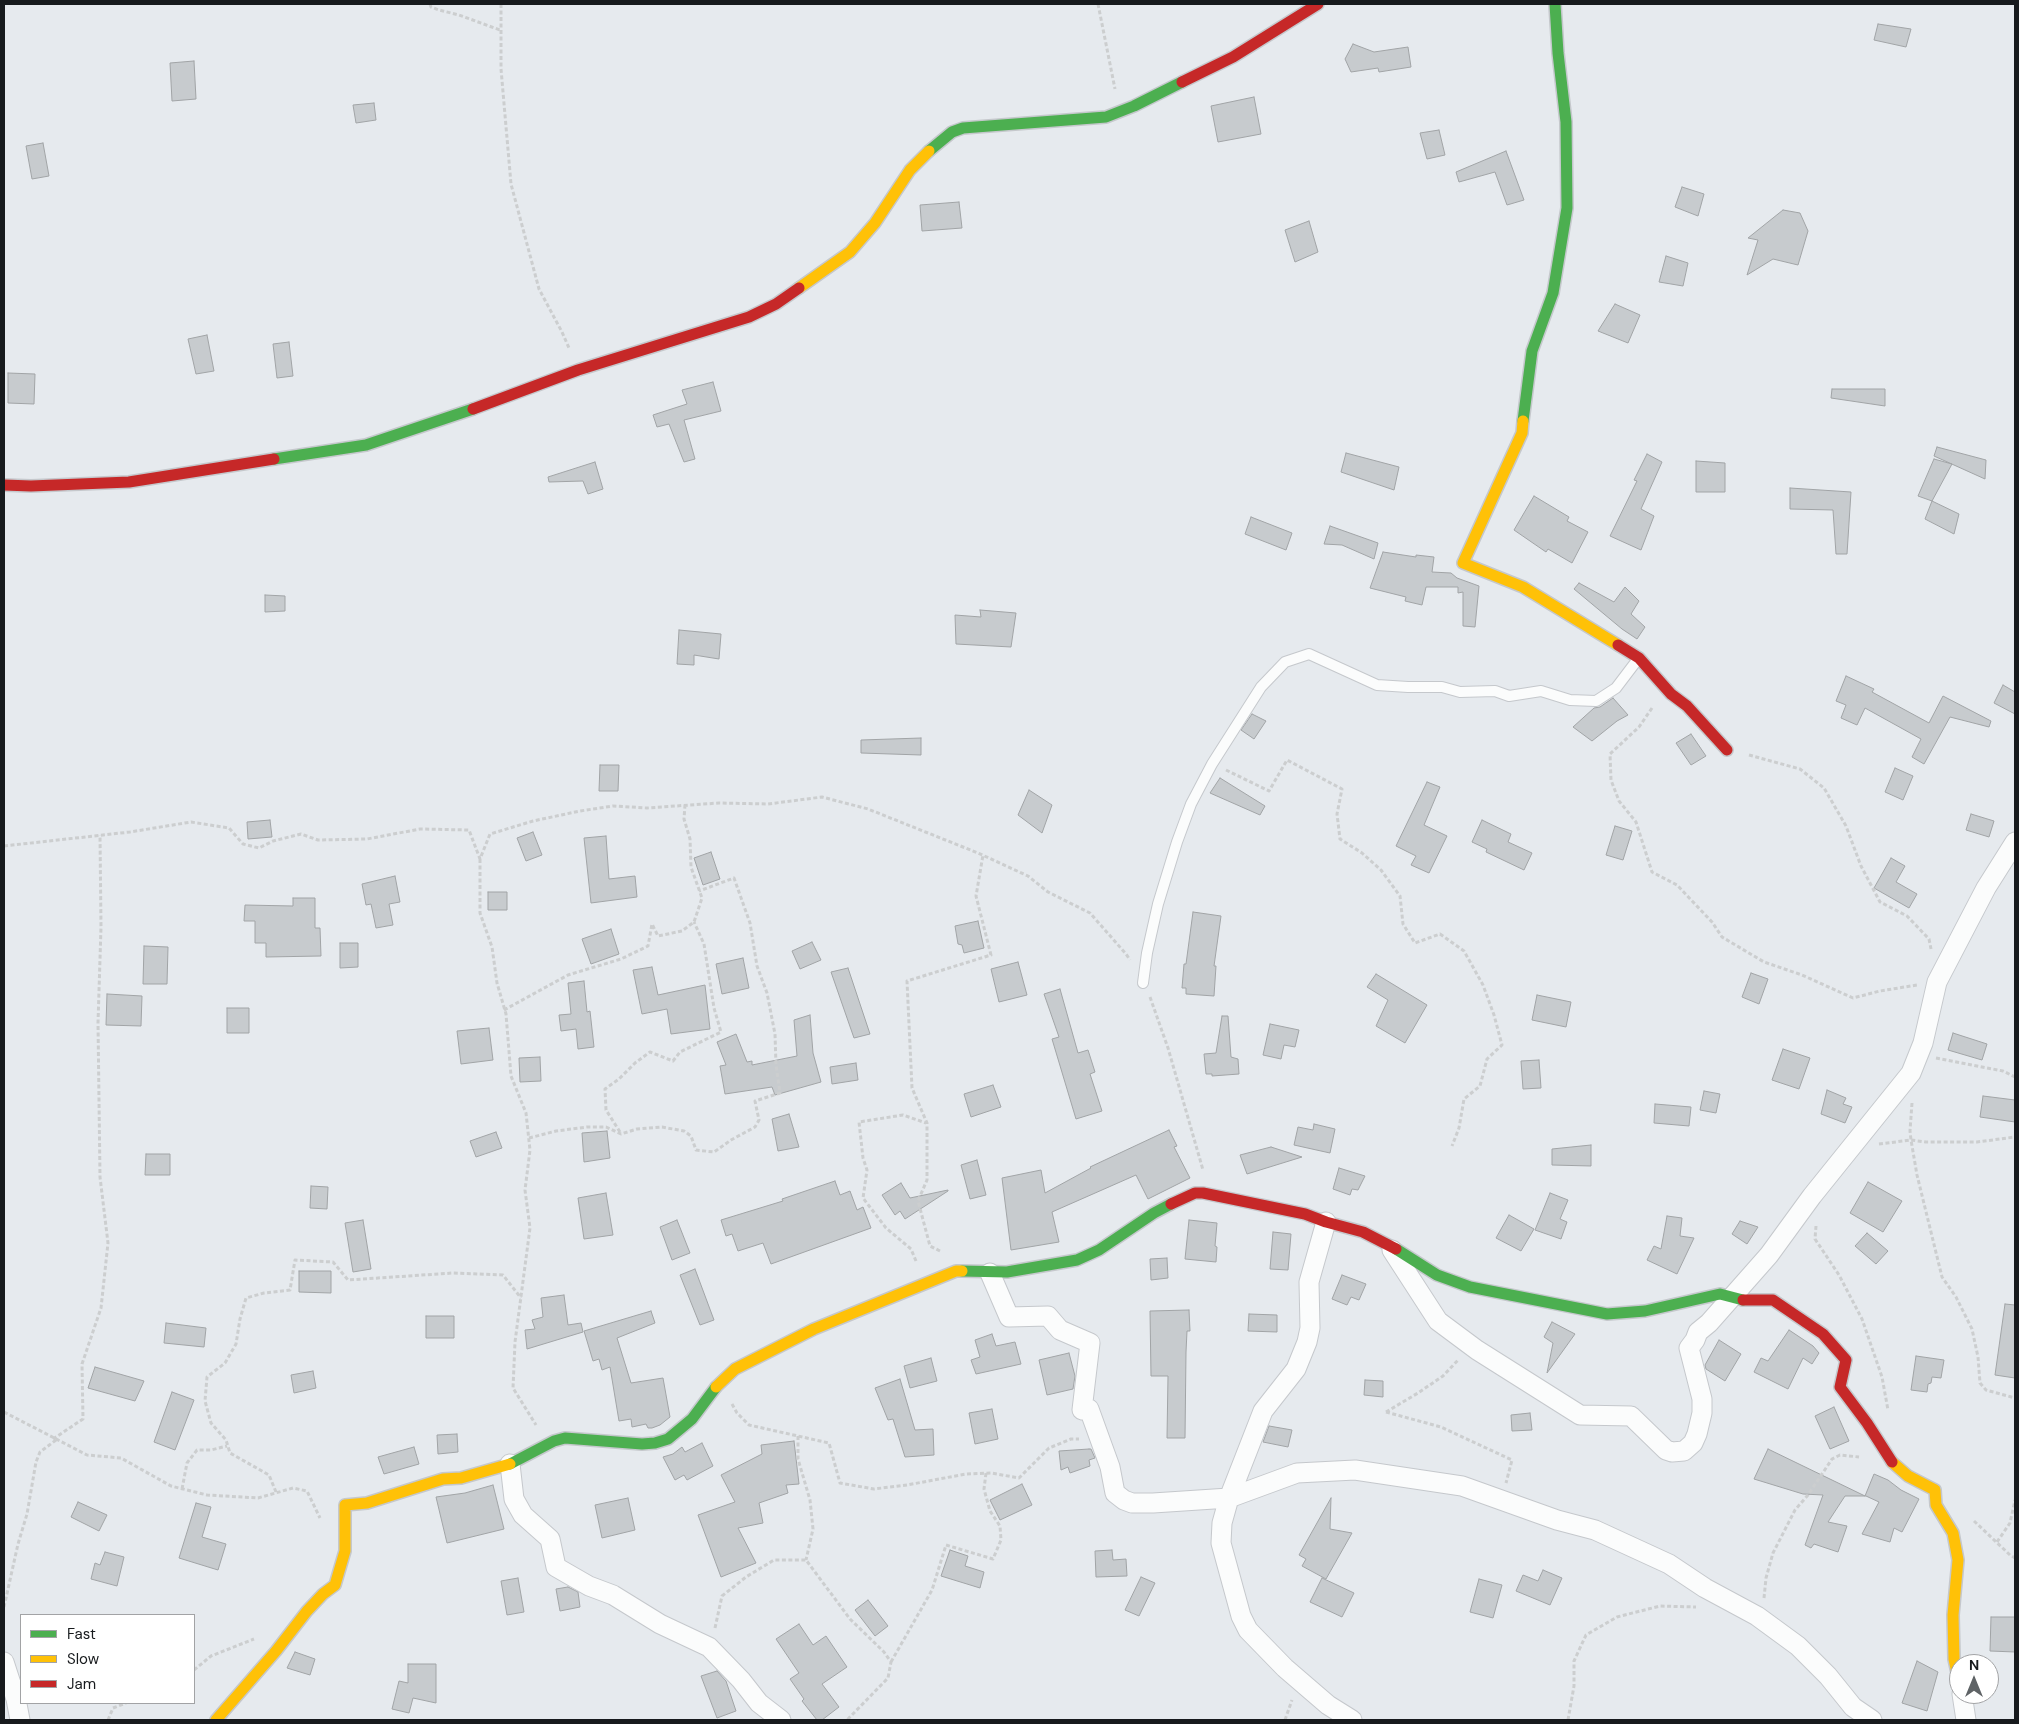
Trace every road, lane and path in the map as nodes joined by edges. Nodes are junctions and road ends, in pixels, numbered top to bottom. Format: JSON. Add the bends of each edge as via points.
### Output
{"nodes":[{"id":1,"x":430,"y":4,"type":"edge"},
{"id":2,"x":501,"y":4,"type":"edge"},
{"id":3,"x":1098,"y":4,"type":"edge"},
{"id":4,"x":1318,"y":4,"type":"edge"},
{"id":5,"x":1555,"y":4,"type":"edge"},
{"id":6,"x":500,"y":30,"type":"junction"},
{"id":7,"x":1120,"y":111,"type":"junction"},
{"id":8,"x":578,"y":370,"type":"junction"},
{"id":9,"x":4,"y":485,"type":"edge"},
{"id":10,"x":1639,"y":658,"type":"junction"},
{"id":11,"x":1671,"y":694,"type":"junction"},
{"id":12,"x":1728,"y":750,"type":"joint"},
{"id":13,"x":1212,"y":764,"type":"junction"},
{"id":14,"x":684,"y":805,"type":"junction"},
{"id":15,"x":100,"y":835,"type":"junction"},
{"id":16,"x":2015,"y":842,"type":"edge"},
{"id":17,"x":4,"y":846,"type":"edge"},
{"id":18,"x":983,"y":855,"type":"junction"},
{"id":19,"x":480,"y":859,"type":"junction"},
{"id":20,"x":699,"y":891,"type":"junction"},
{"id":21,"x":694,"y":922,"type":"junction"},
{"id":22,"x":1937,"y":982,"type":"junction"},
{"id":23,"x":1143,"y":983,"type":"junction"},
{"id":24,"x":504,"y":1010,"type":"junction"},
{"id":25,"x":1919,"y":1054,"type":"junction"},
{"id":26,"x":1911,"y":1073,"type":"junction"},
{"id":27,"x":2015,"y":1077,"type":"edge"},
{"id":28,"x":927,"y":1123,"type":"junction"},
{"id":29,"x":621,"y":1134,"type":"junction"},
{"id":30,"x":2015,"y":1137,"type":"edge"},
{"id":31,"x":529,"y":1138,"type":"junction"},
{"id":32,"x":1911,"y":1140,"type":"junction"},
{"id":33,"x":1452,"y":1146,"type":"dead end"},
{"id":34,"x":1850,"y":1148,"type":"junction"},
{"id":35,"x":1203,"y":1193,"type":"junction"},
{"id":36,"x":1812,"y":1196,"type":"junction"},
{"id":37,"x":1326,"y":1222,"type":"junction"},
{"id":38,"x":1389,"y":1245,"type":"junction"},
{"id":39,"x":930,"y":1246,"type":"junction"},
{"id":40,"x":944,"y":1252,"type":"dead end"},
{"id":41,"x":990,"y":1273,"type":"junction"},
{"id":42,"x":925,"y":1283,"type":"junction"},
{"id":43,"x":1733,"y":1296,"type":"junction"},
{"id":44,"x":521,"y":1299,"type":"junction"},
{"id":45,"x":1461,"y":1356,"type":"dead end"},
{"id":46,"x":720,"y":1381,"type":"junction"},
{"id":47,"x":2015,"y":1398,"type":"edge"},
{"id":48,"x":4,"y":1412,"type":"edge"},
{"id":49,"x":1890,"y":1418,"type":"dead end"},
{"id":50,"x":798,"y":1436,"type":"junction"},
{"id":51,"x":55,"y":1439,"type":"junction"},
{"id":52,"x":1102,"y":1441,"type":"junction"},
{"id":53,"x":228,"y":1446,"type":"junction"},
{"id":54,"x":543,"y":1446,"type":"junction"},
{"id":55,"x":1892,"y":1463,"type":"junction"},
{"id":56,"x":510,"y":1464,"type":"junction"},
{"id":57,"x":986,"y":1473,"type":"junction"},
{"id":58,"x":182,"y":1489,"type":"junction"},
{"id":59,"x":276,"y":1492,"type":"junction"},
{"id":60,"x":1228,"y":1498,"type":"junction"},
{"id":61,"x":1502,"y":1500,"type":"junction"},
{"id":62,"x":2015,"y":1500,"type":"edge"},
{"id":63,"x":321,"y":1519,"type":"dead end"},
{"id":64,"x":1996,"y":1542,"type":"dead end"},
{"id":65,"x":806,"y":1560,"type":"junction"},
{"id":66,"x":1722,"y":1597,"type":"junction"},
{"id":67,"x":4,"y":1607,"type":"edge"},
{"id":68,"x":1770,"y":1625,"type":"junction"},
{"id":69,"x":261,"y":1636,"type":"dead end"},
{"id":70,"x":715,"y":1653,"type":"junction"},
{"id":71,"x":1954,"y":1654,"type":"edge"},
{"id":72,"x":4,"y":1662,"type":"edge"},
{"id":73,"x":891,"y":1662,"type":"junction"},
{"id":74,"x":195,"y":1669,"type":"edge"},
{"id":75,"x":123,"y":1704,"type":"edge"},
{"id":76,"x":1964,"y":1704,"type":"edge"},
{"id":77,"x":20,"y":1720,"type":"edge"},
{"id":78,"x":108,"y":1720,"type":"edge"},
{"id":79,"x":216,"y":1720,"type":"edge"},
{"id":80,"x":781,"y":1720,"type":"edge"},
{"id":81,"x":847,"y":1720,"type":"edge"},
{"id":82,"x":1352,"y":1720,"type":"edge"},
{"id":83,"x":1568,"y":1720,"type":"edge"},
{"id":84,"x":1872,"y":1720,"type":"edge"},
{"id":85,"x":1966,"y":1720,"type":"edge"}],
"edges":[{"from":1,"to":6,"type":"path"},
{"from":2,"to":6,"type":"path"},
{"from":3,"to":7,"type":"path"},
{"from":4,"to":7,"type":"street","via":[[1233,57]]},
{"from":5,"to":10,"type":"street","via":[[1566,122],[1566,218],[1553,293],[1532,351],[1522,433],[1463,563],[1522,587]]},
{"from":6,"to":8,"type":"path","via":[[511,184],[540,289]]},
{"from":7,"to":8,"type":"street","via":[[1106,117],[963,128],[952,132],[910,170],[875,223],[850,252],[776,304],[749,317]]},
{"from":8,"to":9,"type":"street","via":[[366,445],[129,482]]},
{"from":10,"to":11,"type":"street"},
{"from":10,"to":13,"type":"lane","via":[[1616,688],[1596,700],[1570,700],[1540,691],[1509,696],[1496,691],[1460,692],[1442,687],[1377,685],[1308,654],[1285,662],[1261,687]]},
{"from":11,"to":12,"type":"street","via":[[1687,706]]},
{"from":11,"to":22,"type":"path","via":[[1649,710],[1639,727],[1610,754],[1611,780],[1620,801],[1636,822],[1652,872],[1677,885],[1722,937],[1764,962],[1853,998]]},
{"from":12,"to":22,"type":"path","via":[[1800,769],[1824,788],[1846,826],[1880,902],[1907,916],[1929,939]]},
{"from":13,"to":23,"type":"lane","via":[[1177,842],[1158,904]]},
{"from":13,"to":33,"type":"path","via":[[1269,791],[1287,760],[1342,789],[1336,814],[1340,839],[1362,852],[1381,870],[1400,896],[1403,924],[1415,943],[1440,934],[1464,952],[1483,985],[1502,1045],[1487,1059],[1480,1086],[1464,1099]]},
{"from":14,"to":18,"type":"path","via":[[768,804],[822,797],[868,809]]},
{"from":14,"to":19,"type":"path","via":[[613,806],[532,821],[490,834]]},
{"from":14,"to":20,"type":"path","via":[[691,867]]},
{"from":15,"to":17,"type":"path"},
{"from":15,"to":19,"type":"path","via":[[192,822],[229,828],[243,844],[259,848],[301,834],[318,840],[357,839],[420,830],[469,830]]},
{"from":15,"to":51,"type":"path","via":[[100,1177],[108,1243],[101,1308],[82,1364],[83,1419]]},
{"from":16,"to":22,"type":"street","via":[[1986,888]]},
{"from":18,"to":23,"type":"path","via":[[1028,876],[1048,892],[1090,913],[1126,954]]},
{"from":18,"to":28,"type":"path","via":[[976,896],[991,955],[907,981],[912,1088]]},
{"from":19,"to":24,"type":"path","via":[[480,912],[492,947]]},
{"from":20,"to":21,"type":"path","via":[[702,898]]},
{"from":20,"to":29,"type":"path","via":[[734,878],[750,923],[757,966],[767,992],[775,1034],[780,1093],[754,1101],[759,1120],[754,1127],[714,1152],[696,1150],[691,1136],[684,1131],[662,1127]]},
{"from":21,"to":24,"type":"path","via":[[682,931],[658,936],[652,924],[648,946],[621,959],[568,975]]},
{"from":21,"to":29,"type":"path","via":[[704,944],[721,1032],[680,1052],[673,1061],[650,1052],[605,1089],[606,1110]]},
{"from":22,"to":25,"type":"street"},
{"from":23,"to":35,"type":"path","via":[[1168,1048],[1203,1170]]},
{"from":24,"to":31,"type":"path","via":[[511,1076],[526,1113]]},
{"from":25,"to":26,"type":"street"},
{"from":25,"to":27,"type":"path","via":[[2003,1071]]},
{"from":26,"to":32,"type":"path"},
{"from":26,"to":34,"type":"street"},
{"from":28,"to":39,"type":"path","via":[[927,1180],[918,1201]]},
{"from":28,"to":42,"type":"path","via":[[903,1115],[859,1122],[862,1158],[867,1170],[862,1198],[886,1228],[911,1249]]},
{"from":29,"to":31,"type":"path","via":[[606,1127],[587,1127]]},
{"from":30,"to":32,"type":"path","via":[[1977,1142]]},
{"from":31,"to":44,"type":"path","via":[[525,1190],[530,1228]]},
{"from":32,"to":34,"type":"path"},
{"from":32,"to":47,"type":"path","via":[[1942,1277],[1972,1329],[1980,1383],[1986,1390]]},
{"from":34,"to":36,"type":"street"},
{"from":35,"to":37,"type":"street","via":[[1305,1214]]},
{"from":35,"to":41,"type":"street","via":[[1195,1193],[1154,1213],[1099,1250],[1077,1260]]},
{"from":36,"to":43,"type":"street","via":[[1769,1255]]},
{"from":36,"to":49,"type":"path","via":[[1816,1217],[1815,1239],[1862,1319],[1882,1376]]},
{"from":37,"to":38,"type":"street","via":[[1363,1232]]},
{"from":37,"to":60,"type":"street","via":[[1309,1282],[1310,1328],[1307,1342],[1296,1369],[1263,1411]]},
{"from":38,"to":43,"type":"street","via":[[1437,1275],[1470,1287],[1607,1314],[1645,1311],[1720,1294]]},
{"from":38,"to":43,"type":"street","via":[[1438,1321],[1477,1350],[1580,1415],[1630,1416],[1672,1452],[1684,1451],[1693,1443],[1702,1413],[1702,1399],[1689,1348],[1698,1332]]},
{"from":39,"to":40,"type":"path"},
{"from":39,"to":42,"type":"path"},
{"from":41,"to":42,"type":"street","via":[[956,1271]]},
{"from":41,"to":52,"type":"street","via":[[1009,1316],[1048,1316],[1060,1330],[1090,1344],[1082,1410],[1089,1409]]},
{"from":42,"to":46,"type":"street","via":[[814,1329],[736,1369]]},
{"from":43,"to":55,"type":"street","via":[[1745,1301],[1773,1300],[1823,1334],[1846,1360],[1840,1387]]},
{"from":44,"to":53,"type":"path","via":[[504,1275],[453,1273],[348,1280],[333,1262],[295,1260],[290,1290],[246,1298],[236,1344],[225,1363],[207,1376],[205,1401],[211,1423]]},
{"from":44,"to":54,"type":"path","via":[[513,1388],[534,1420]]},
{"from":45,"to":61,"type":"path","via":[[1442,1376],[1386,1412],[1442,1427],[1512,1460]]},
{"from":46,"to":50,"type":"path","via":[[737,1413],[749,1425]]},
{"from":46,"to":54,"type":"street","via":[[692,1419],[668,1439],[642,1444],[565,1438]]},
{"from":48,"to":51,"type":"path"},
{"from":50,"to":57,"type":"path","via":[[829,1443],[840,1483],[874,1489]]},
{"from":50,"to":65,"type":"path","via":[[798,1459],[810,1500],[813,1529]]},
{"from":51,"to":58,"type":"path","via":[[87,1456],[120,1458]]},
{"from":51,"to":67,"type":"path","via":[[40,1452],[36,1462]]},
{"from":52,"to":57,"type":"path","via":[[1071,1439],[1049,1448],[1019,1478]]},
{"from":52,"to":60,"type":"street","via":[[1115,1493],[1124,1500],[1153,1503]]},
{"from":53,"to":58,"type":"path","via":[[197,1450],[187,1463]]},
{"from":53,"to":59,"type":"path","via":[[230,1453],[269,1475]]},
{"from":54,"to":56,"type":"street"},
{"from":55,"to":68,"type":"path","via":[[1854,1456],[1832,1459],[1795,1510],[1772,1553],[1764,1596]]},
{"from":55,"to":71,"type":"street","via":[[1934,1490],[1936,1506],[1953,1533],[1958,1560],[1952,1615]]},
{"from":56,"to":70,"type":"street","via":[[514,1499],[523,1515],[550,1539],[556,1567],[589,1586],[613,1595],[660,1624],[710,1647]]},
{"from":56,"to":79,"type":"street","via":[[410,1488],[367,1503],[345,1506],[345,1551],[335,1585],[308,1611]]},
{"from":57,"to":73,"type":"path","via":[[984,1489],[990,1511],[1000,1526],[1001,1540],[993,1559],[946,1546],[932,1590]]},
{"from":58,"to":59,"type":"path","via":[[207,1495],[258,1498]]},
{"from":59,"to":63,"type":"path","via":[[293,1488],[307,1491]]},
{"from":60,"to":61,"type":"street","via":[[1297,1473],[1355,1470],[1462,1486]]},
{"from":60,"to":82,"type":"street","via":[[1221,1543],[1241,1616],[1248,1630],[1285,1668],[1328,1705]]},
{"from":61,"to":66,"type":"street","via":[[1595,1530],[1632,1546],[1669,1564]]},
{"from":62,"to":64,"type":"path","via":[[2010,1523]]},
{"from":65,"to":70,"type":"path","via":[[774,1560],[722,1596],[715,1623]]},
{"from":65,"to":73,"type":"path","via":[[850,1619]]},
{"from":66,"to":68,"type":"street"},
{"from":66,"to":83,"type":"path","via":[[1698,1607],[1660,1606],[1617,1618],[1586,1635],[1574,1661],[1574,1686]]},
{"from":68,"to":84,"type":"street","via":[[1798,1646],[1853,1707]]},
{"from":69,"to":74,"type":"path","via":[[211,1656]]},
{"from":70,"to":80,"type":"street","via":[[759,1703]]},
{"from":72,"to":77,"type":"street"},
{"from":73,"to":81,"type":"path","via":[[888,1678]]},
{"from":75,"to":78,"type":"path","via":[[113,1708]]},
{"from":76,"to":85,"type":"street"}]}
